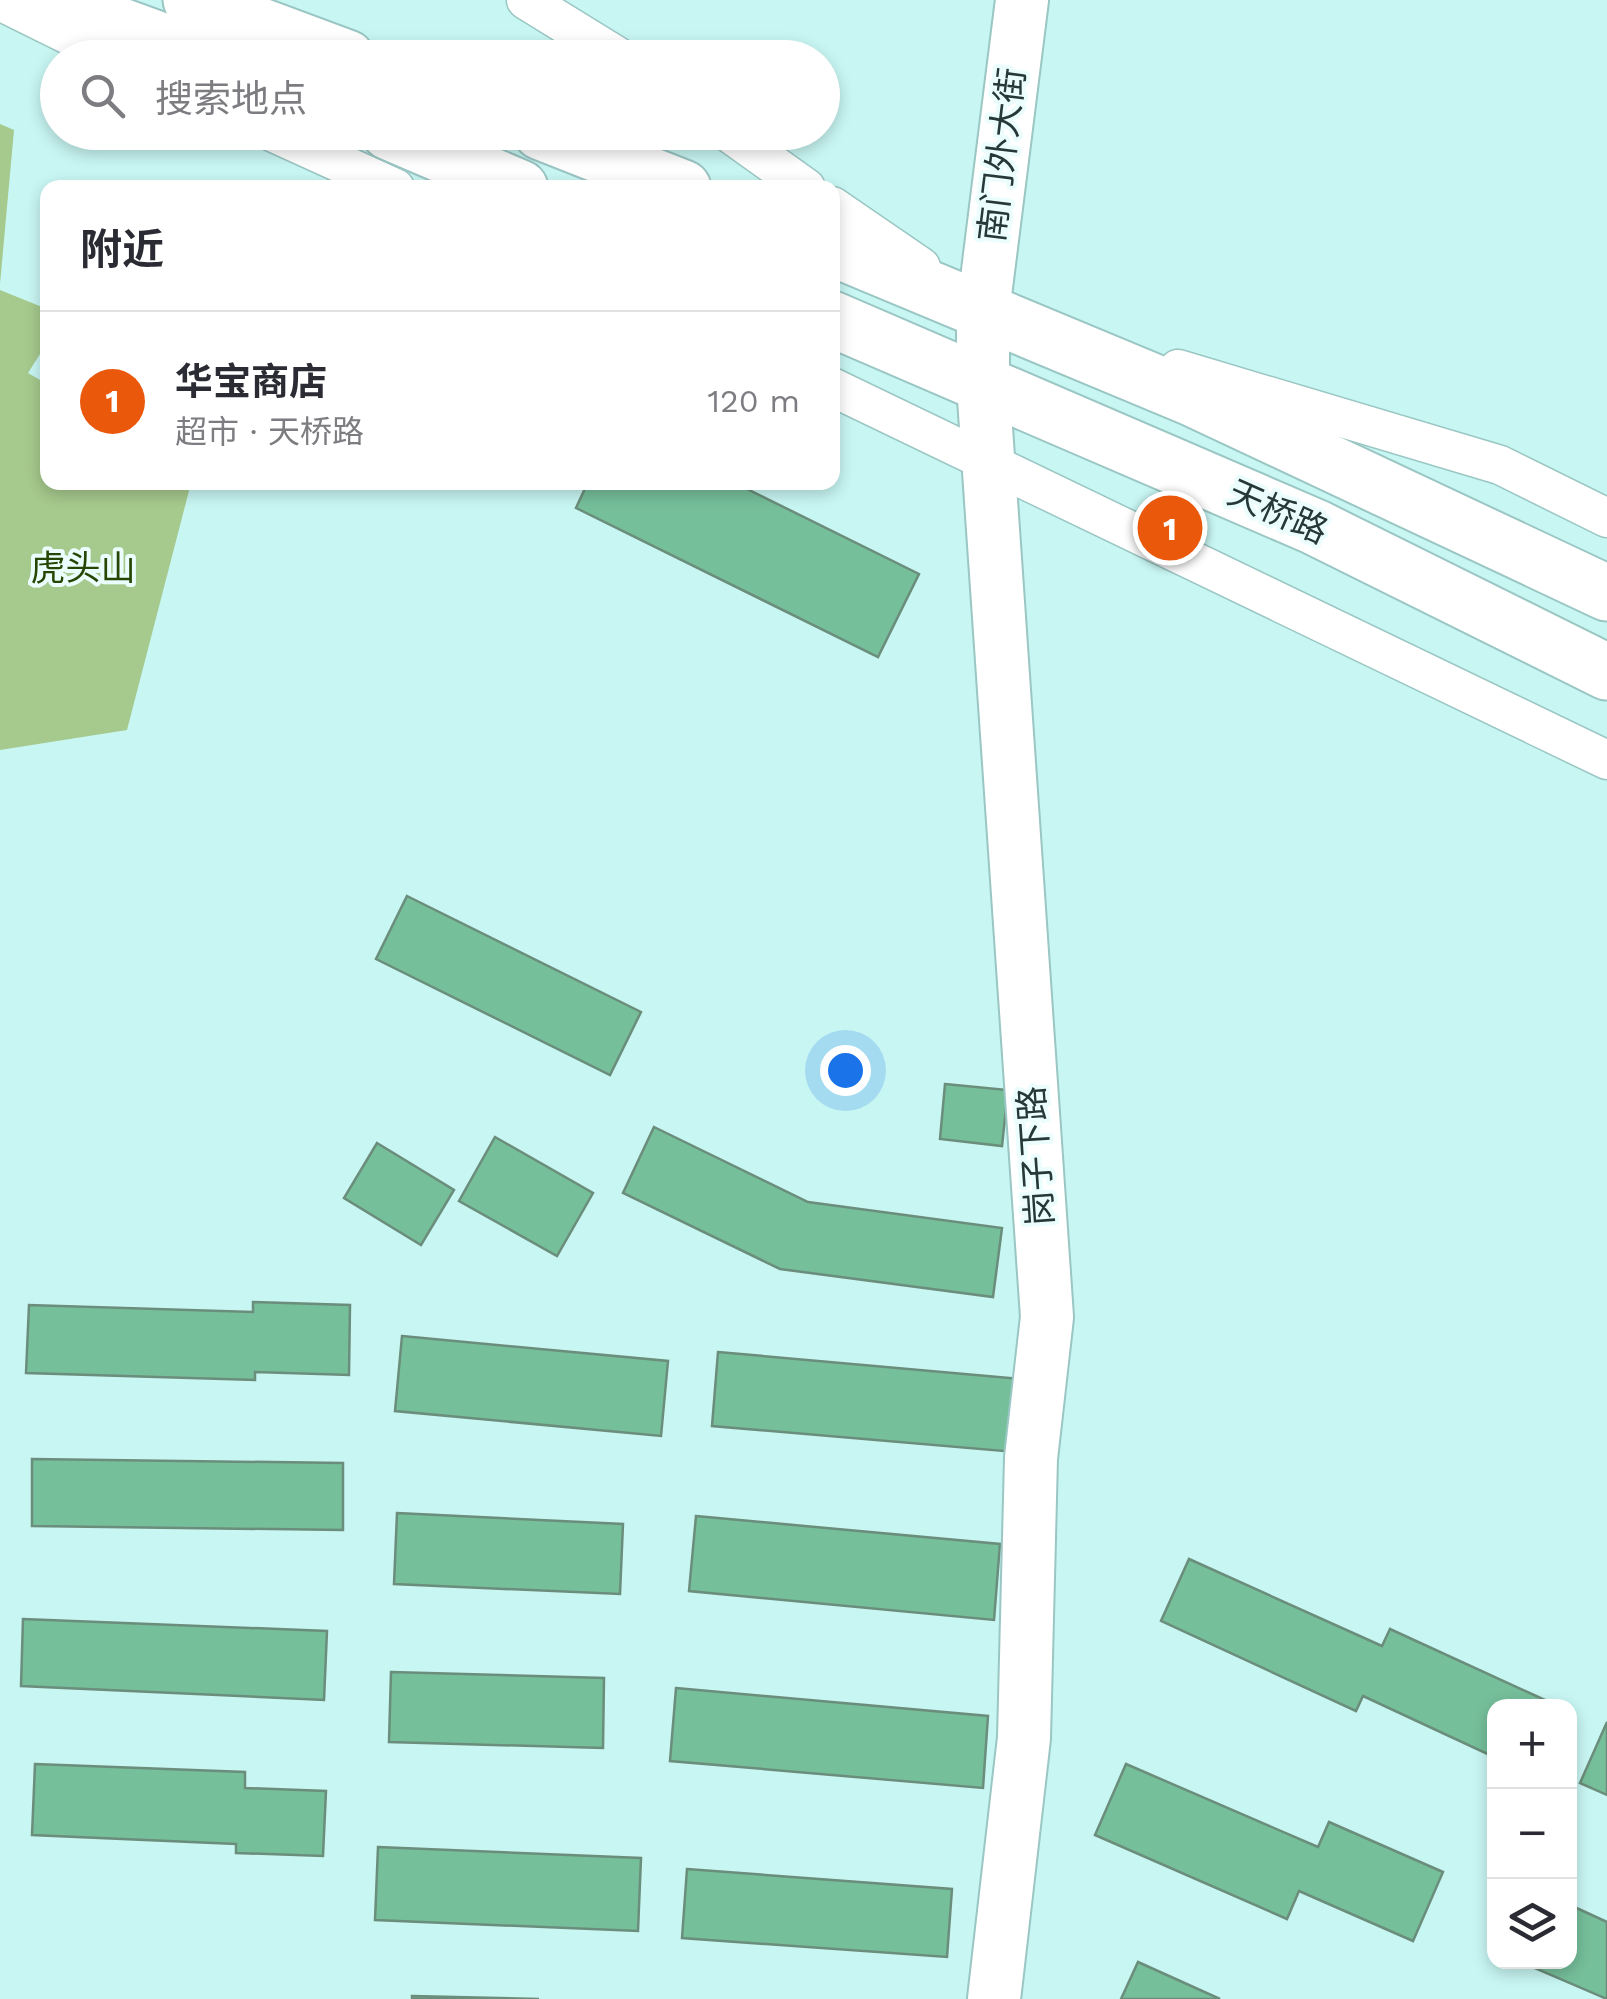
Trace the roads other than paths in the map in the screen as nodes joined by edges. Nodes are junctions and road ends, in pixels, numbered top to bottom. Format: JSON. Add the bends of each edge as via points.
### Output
{"nodes":[{"id":1,"x":50,"y":0,"type":"edge"},
{"id":2,"x":191,"y":0,"type":"edge"},
{"id":3,"x":526,"y":0,"type":"edge"},
{"id":4,"x":1022,"y":0,"type":"edge"},
{"id":5,"x":0,"y":1,"type":"edge"},
{"id":6,"x":79,"y":40,"type":"edge"},
{"id":7,"x":160,"y":40,"type":"edge"},
{"id":8,"x":299,"y":40,"type":"edge"},
{"id":9,"x":591,"y":40,"type":"edge"},
{"id":10,"x":311,"y":150,"type":"edge"},
{"id":11,"x":431,"y":150,"type":"edge"},
{"id":12,"x":587,"y":150,"type":"edge"},
{"id":13,"x":753,"y":150,"type":"edge"},
{"id":14,"x":377,"y":180,"type":"edge"},
{"id":15,"x":501,"y":180,"type":"edge"},
{"id":16,"x":663,"y":180,"type":"edge"},
{"id":17,"x":795,"y":180,"type":"edge"},
{"id":18,"x":840,"y":212,"type":"edge"},
{"id":19,"x":840,"y":251,"type":"edge"},
{"id":20,"x":983,"y":311,"type":"junction"},
{"id":21,"x":840,"y":322,"type":"edge"},
{"id":22,"x":983,"y":384,"type":"junction"},
{"id":23,"x":840,"y":391,"type":"edge"},
{"id":24,"x":988,"y":462,"type":"junction"},
{"id":25,"x":1607,"y":518,"type":"edge"},
{"id":26,"x":1607,"y":594,"type":"edge"},
{"id":27,"x":1607,"y":672,"type":"edge"},
{"id":28,"x":1607,"y":760,"type":"edge"},
{"id":29,"x":994,"y":1999,"type":"edge"}],
"edges":[{"from":1,"to":7,"type":"main road"},
{"from":2,"to":8,"type":"main road"},
{"from":3,"to":9,"type":"street"},
{"from":4,"to":20,"type":"street","name":"南门外大街"},
{"from":5,"to":6,"type":"street"},
{"from":10,"to":14,"type":"street"},
{"from":11,"to":15,"type":"main road"},
{"from":12,"to":16,"type":"main road"},
{"from":13,"to":17,"type":"street"},
{"from":18,"to":20,"type":"street"},
{"from":19,"to":20,"type":"main road","name":"天桥路"},
{"from":20,"to":22,"type":"street","name":"岗子下路"},
{"from":20,"to":25,"type":"street","via":[[1500,466]]},
{"from":20,"to":26,"type":"main road","name":"天桥路","via":[[1192,398]]},
{"from":21,"to":22,"type":"main road","name":"天桥路"},
{"from":22,"to":24,"type":"street","name":"岗子下路"},
{"from":22,"to":27,"type":"main road","name":"天桥路","via":[[1315,527]]},
{"from":23,"to":24,"type":"street"},
{"from":24,"to":28,"type":"street"},
{"from":24,"to":29,"type":"street","name":"岗子下路","via":[[1046,1317],[1032,1458],[1024,1738]]}]}
